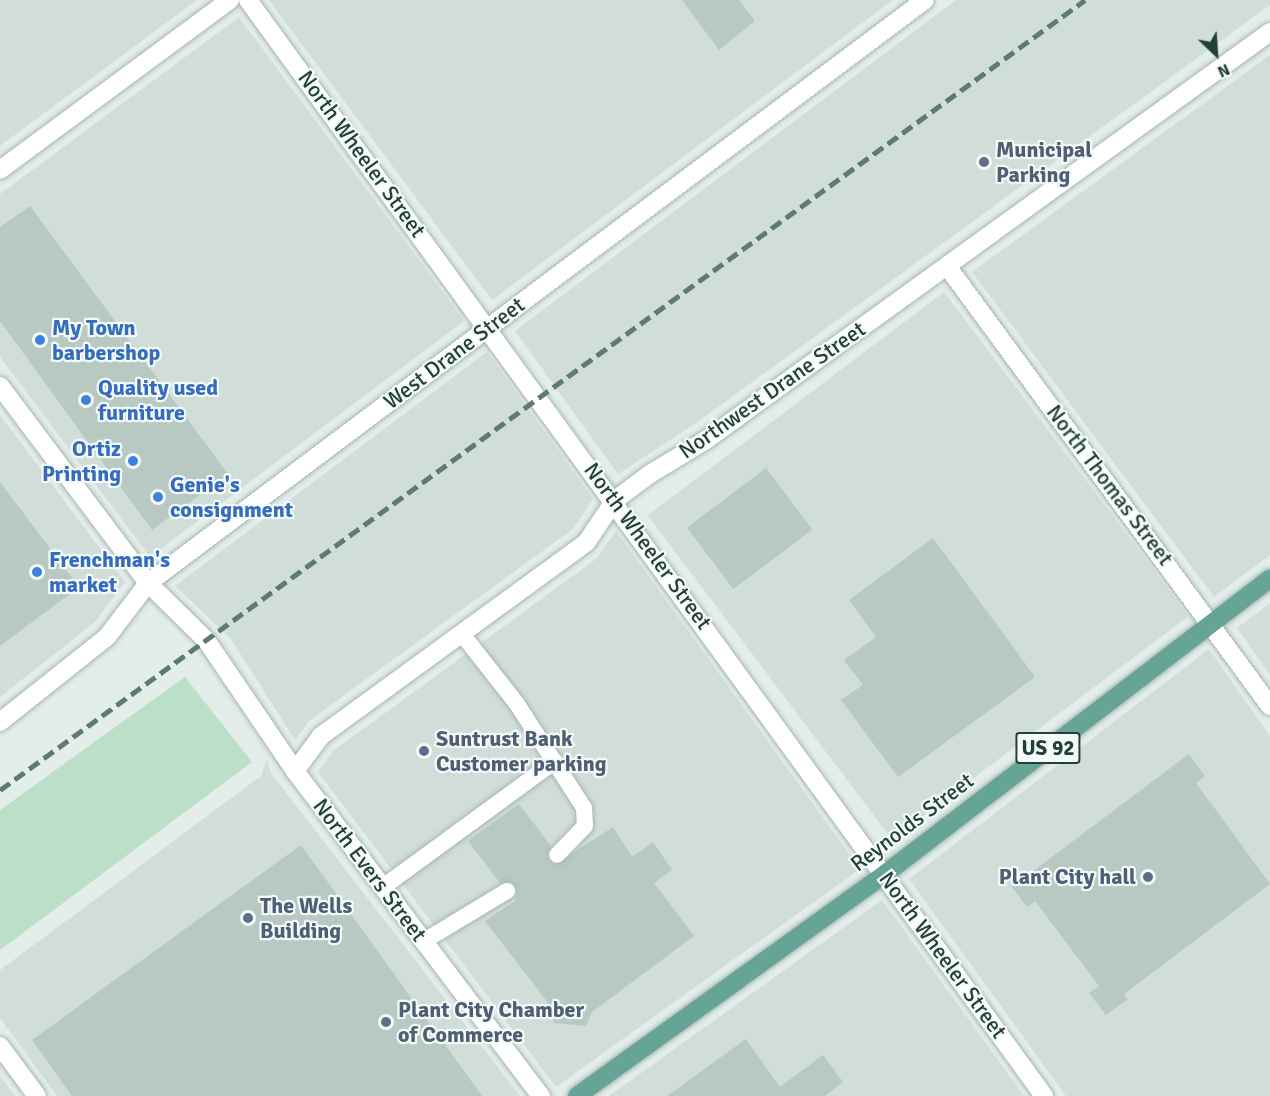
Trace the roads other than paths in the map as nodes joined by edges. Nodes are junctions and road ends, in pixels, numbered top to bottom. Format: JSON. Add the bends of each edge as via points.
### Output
{"nodes":[{"id":1,"x":230,"y":0,"type":"edge"},
{"id":2,"x":248,"y":0,"type":"edge"},
{"id":3,"x":925,"y":0,"type":"edge"},
{"id":4,"x":1270,"y":32,"type":"edge"},
{"id":5,"x":0,"y":170,"type":"edge"},
{"id":6,"x":947,"y":266,"type":"junction"},
{"id":7,"x":489,"y":326,"type":"junction"},
{"id":8,"x":0,"y":386,"type":"edge"},
{"id":9,"x":615,"y":500,"type":"junction"},
{"id":10,"x":1270,"y":579,"type":"edge"},
{"id":11,"x":148,"y":583,"type":"junction"},
{"id":12,"x":1211,"y":622,"type":"junction"},
{"id":13,"x":462,"y":634,"type":"junction"},
{"id":14,"x":1270,"y":706,"type":"edge"},
{"id":15,"x":0,"y":722,"type":"edge"},
{"id":16,"x":555,"y":761,"type":"junction"},
{"id":17,"x":295,"y":771,"type":"junction"},
{"id":18,"x":557,"y":855,"type":"dead end"},
{"id":19,"x":885,"y":874,"type":"junction"},
{"id":20,"x":383,"y":887,"type":"junction"},
{"id":21,"x":507,"y":891,"type":"dead end"},
{"id":22,"x":424,"y":941,"type":"junction"},
{"id":23,"x":0,"y":1046,"type":"edge"},
{"id":24,"x":37,"y":1096,"type":"edge"},
{"id":25,"x":541,"y":1096,"type":"edge"},
{"id":26,"x":577,"y":1096,"type":"edge"},
{"id":27,"x":1044,"y":1096,"type":"edge"}],
"edges":[{"from":1,"to":5,"type":"street"},
{"from":2,"to":7,"type":"street","name":"North Wheeler Street"},
{"from":3,"to":7,"type":"street","name":"West Drane Street"},
{"from":4,"to":6,"type":"street","name":"Northwest Drane Street"},
{"from":6,"to":9,"type":"street","name":"Northwest Drane Street"},
{"from":6,"to":12,"type":"street","name":"North Thomas Street"},
{"from":7,"to":9,"type":"street","name":"North Wheeler Street"},
{"from":7,"to":11,"type":"street","name":"West Drane Street"},
{"from":8,"to":11,"type":"street","name":"North Evers Street"},
{"from":9,"to":13,"type":"street","name":"Northwest Drane Street","via":[[586,543]]},
{"from":9,"to":19,"type":"street","name":"North Wheeler Street"},
{"from":10,"to":12,"type":"main road","name":"Reynolds Street","number":"US 92"},
{"from":11,"to":15,"type":"street","name":"West Drane Street","via":[[107,637]]},
{"from":11,"to":17,"type":"street","name":"North Evers Street","via":[[206,640]]},
{"from":12,"to":14,"type":"street","name":"North Thomas Street"},
{"from":12,"to":19,"type":"main road","name":"Reynolds Street","number":"US 92"},
{"from":13,"to":16,"type":"lane"},
{"from":13,"to":17,"type":"street","name":"Northwest Drane Street","via":[[321,736]]},
{"from":16,"to":18,"type":"lane","via":[[584,808],[585,826]]},
{"from":16,"to":20,"type":"lane"},
{"from":17,"to":20,"type":"street","name":"North Evers Street"},
{"from":19,"to":26,"type":"main road","name":"Reynolds Street","number":"US 92"},
{"from":19,"to":27,"type":"street","name":"North Wheeler Street"},
{"from":20,"to":22,"type":"street","name":"North Evers Street"},
{"from":21,"to":22,"type":"lane"},
{"from":22,"to":25,"type":"street","name":"North Evers Street"},
{"from":23,"to":24,"type":"street"}]}
